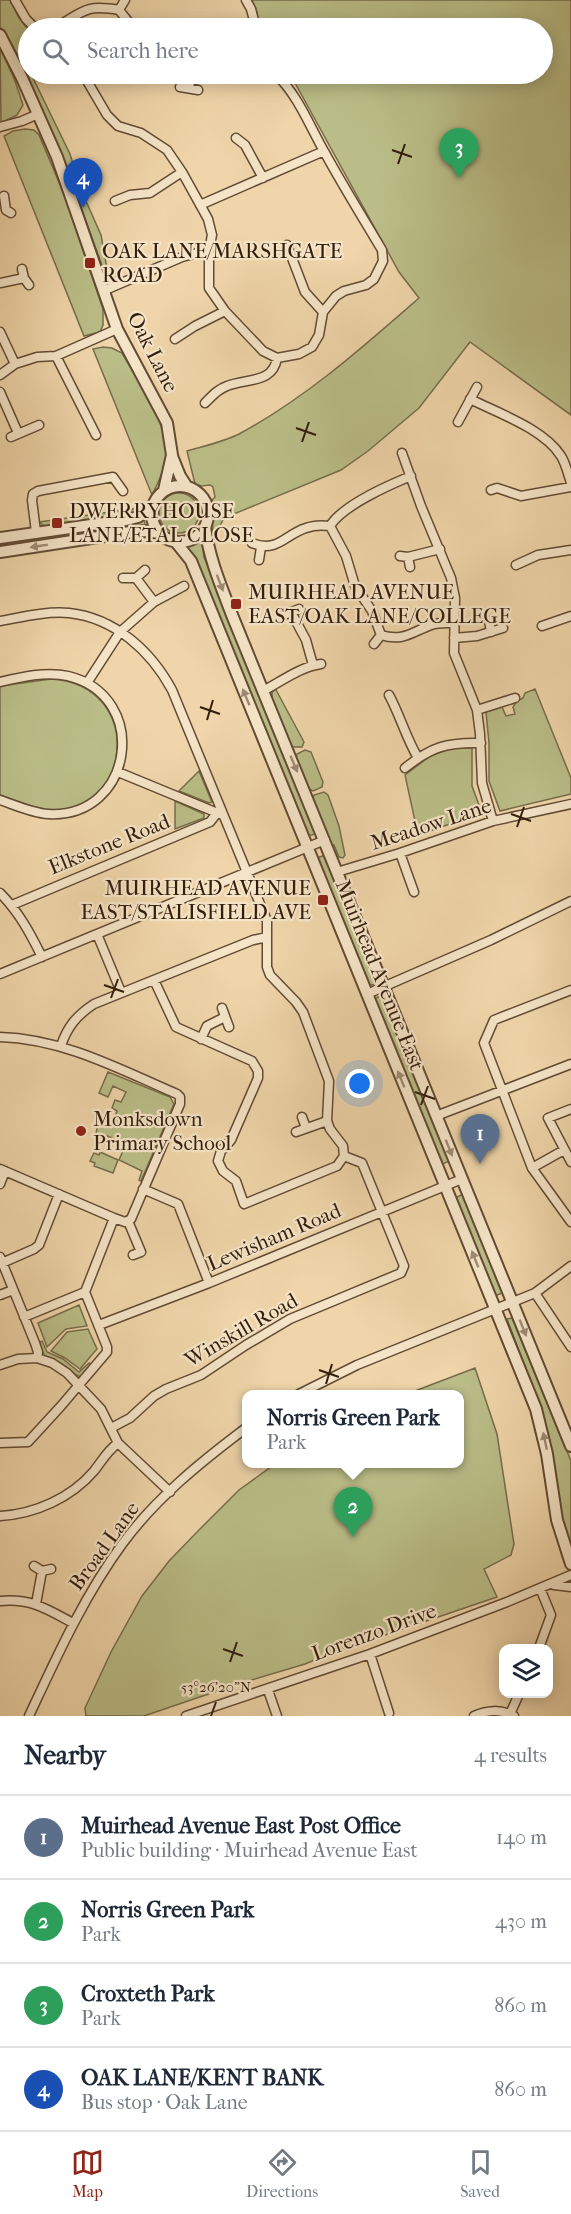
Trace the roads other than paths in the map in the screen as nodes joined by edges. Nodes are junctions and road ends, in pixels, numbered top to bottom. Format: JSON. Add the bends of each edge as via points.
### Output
{"nodes":[{"id":1,"x":15,"y":0,"type":"edge"},
{"id":2,"x":125,"y":0,"type":"edge"},
{"id":3,"x":246,"y":0,"type":"edge"},
{"id":4,"x":119,"y":10,"type":"junction"},
{"id":5,"x":25,"y":18,"type":"edge"},
{"id":6,"x":71,"y":18,"type":"edge"},
{"id":7,"x":126,"y":18,"type":"edge"},
{"id":8,"x":253,"y":18,"type":"edge"},
{"id":9,"x":0,"y":35,"type":"edge"},
{"id":10,"x":18,"y":72,"type":"edge"},
{"id":11,"x":24,"y":84,"type":"edge"},
{"id":12,"x":89,"y":84,"type":"edge"},
{"id":13,"x":190,"y":84,"type":"edge"},
{"id":14,"x":284,"y":84,"type":"edge"},
{"id":15,"x":189,"y":88,"type":"dead end"},
{"id":16,"x":38,"y":114,"type":"junction"},
{"id":17,"x":0,"y":127,"type":"edge"},
{"id":18,"x":236,"y":138,"type":"dead end"},
{"id":19,"x":324,"y":151,"type":"junction"},
{"id":20,"x":182,"y":172,"type":"junction"},
{"id":21,"x":263,"y":178,"type":"junction"},
{"id":22,"x":4,"y":196,"type":"dead end"},
{"id":23,"x":114,"y":201,"type":"dead end"},
{"id":24,"x":200,"y":205,"type":"junction"},
{"id":25,"x":5,"y":212,"type":"edge"},
{"id":26,"x":287,"y":245,"type":"dead end"},
{"id":27,"x":209,"y":250,"type":"junction"},
{"id":28,"x":25,"y":278,"type":"dead end"},
{"id":29,"x":0,"y":283,"type":"edge"},
{"id":30,"x":103,"y":291,"type":"junction"},
{"id":31,"x":225,"y":311,"type":"junction"},
{"id":32,"x":323,"y":312,"type":"junction"},
{"id":33,"x":117,"y":329,"type":"junction"},
{"id":34,"x":0,"y":332,"type":"edge"},
{"id":35,"x":175,"y":339,"type":"dead end"},
{"id":36,"x":56,"y":356,"type":"junction"},
{"id":37,"x":277,"y":358,"type":"junction"},
{"id":38,"x":15,"y":364,"type":"junction"},
{"id":39,"x":0,"y":375,"type":"edge"},
{"id":40,"x":477,"y":387,"type":"dead end"},
{"id":41,"x":0,"y":392,"type":"edge"},
{"id":42,"x":470,"y":399,"type":"junction"},
{"id":43,"x":205,"y":403,"type":"dead end"},
{"id":44,"x":458,"y":422,"type":"dead end"},
{"id":45,"x":39,"y":424,"type":"dead end"},
{"id":46,"x":96,"y":435,"type":"dead end"},
{"id":47,"x":402,"y":453,"type":"dead end"},
{"id":48,"x":172,"y":455,"type":"junction"},
{"id":49,"x":411,"y":476,"type":"junction"},
{"id":50,"x":571,"y":485,"type":"edge"},
{"id":51,"x":187,"y":487,"type":"junction"},
{"id":52,"x":164,"y":490,"type":"junction"},
{"id":53,"x":490,"y":490,"type":"dead end"},
{"id":54,"x":123,"y":492,"type":"dead end"},
{"id":55,"x":153,"y":505,"type":"junction"},
{"id":56,"x":330,"y":526,"type":"junction"},
{"id":57,"x":204,"y":527,"type":"junction"},
{"id":58,"x":36,"y":532,"type":"junction"},
{"id":59,"x":159,"y":533,"type":"junction"},
{"id":60,"x":0,"y":538,"type":"edge"},
{"id":61,"x":175,"y":541,"type":"junction"},
{"id":62,"x":252,"y":543,"type":"dead end"},
{"id":63,"x":261,"y":547,"type":"junction"},
{"id":64,"x":440,"y":549,"type":"junction"},
{"id":65,"x":571,"y":550,"type":"edge"},
{"id":66,"x":0,"y":552,"type":"edge"},
{"id":67,"x":259,"y":560,"type":"dead end"},
{"id":68,"x":516,"y":565,"type":"dead end"},
{"id":69,"x":410,"y":567,"type":"dead end"},
{"id":70,"x":145,"y":570,"type":"dead end"},
{"id":71,"x":123,"y":578,"type":"dead end"},
{"id":72,"x":136,"y":578,"type":"junction"},
{"id":73,"x":184,"y":586,"type":"dead end"},
{"id":74,"x":154,"y":602,"type":"junction"},
{"id":75,"x":292,"y":612,"type":"dead end"},
{"id":76,"x":571,"y":616,"type":"edge"},
{"id":77,"x":0,"y":621,"type":"edge"},
{"id":78,"x":489,"y":621,"type":"dead end"},
{"id":79,"x":455,"y":623,"type":"junction"},
{"id":80,"x":543,"y":626,"type":"dead end"},
{"id":81,"x":503,"y":628,"type":"dead end"},
{"id":82,"x":120,"y":632,"type":"junction"},
{"id":83,"x":491,"y":632,"type":"junction"},
{"id":84,"x":381,"y":635,"type":"junction"},
{"id":85,"x":454,"y":638,"type":"junction"},
{"id":86,"x":374,"y":644,"type":"dead end"},
{"id":87,"x":0,"y":682,"type":"edge"},
{"id":88,"x":87,"y":683,"type":"junction"},
{"id":89,"x":263,"y":691,"type":"junction"},
{"id":90,"x":402,"y":696,"type":"dead end"},
{"id":91,"x":477,"y":710,"type":"junction"},
{"id":92,"x":509,"y":711,"type":"dead end"},
{"id":93,"x":480,"y":743,"type":"junction"},
{"id":94,"x":418,"y":758,"type":"junction"},
{"id":95,"x":405,"y":768,"type":"dead end"},
{"id":96,"x":118,"y":772,"type":"junction"},
{"id":97,"x":0,"y":800,"type":"edge"},
{"id":98,"x":571,"y":804,"type":"edge"},
{"id":99,"x":220,"y":813,"type":"junction"},
{"id":100,"x":493,"y":821,"type":"junction"},
{"id":101,"x":325,"y":840,"type":"junction"},
{"id":102,"x":307,"y":848,"type":"junction"},
{"id":103,"x":400,"y":853,"type":"junction"},
{"id":104,"x":337,"y":872,"type":"junction"},
{"id":105,"x":247,"y":874,"type":"junction"},
{"id":106,"x":414,"y":892,"type":"dead end"},
{"id":107,"x":0,"y":893,"type":"edge"},
{"id":108,"x":571,"y":901,"type":"edge"},
{"id":109,"x":12,"y":905,"type":"junction"},
{"id":110,"x":97,"y":934,"type":"junction"},
{"id":111,"x":267,"y":937,"type":"junction"},
{"id":112,"x":42,"y":957,"type":"junction"},
{"id":113,"x":0,"y":974,"type":"edge"},
{"id":114,"x":154,"y":980,"type":"junction"},
{"id":115,"x":383,"y":987,"type":"junction"},
{"id":116,"x":571,"y":990,"type":"edge"},
{"id":117,"x":121,"y":992,"type":"junction"},
{"id":118,"x":367,"y":994,"type":"junction"},
{"id":119,"x":230,"y":1027,"type":"dead end"},
{"id":120,"x":0,"y":1037,"type":"edge"},
{"id":121,"x":201,"y":1039,"type":"junction"},
{"id":122,"x":61,"y":1046,"type":"junction"},
{"id":123,"x":571,"y":1064,"type":"edge"},
{"id":124,"x":501,"y":1091,"type":"junction"},
{"id":125,"x":571,"y":1109,"type":"edge"},
{"id":126,"x":436,"y":1116,"type":"junction"},
{"id":127,"x":302,"y":1117,"type":"dead end"},
{"id":128,"x":327,"y":1121,"type":"junction"},
{"id":129,"x":306,"y":1128,"type":"junction"},
{"id":130,"x":297,"y":1132,"type":"dead end"},
{"id":131,"x":564,"y":1150,"type":"junction"},
{"id":132,"x":344,"y":1156,"type":"junction"},
{"id":133,"x":571,"y":1162,"type":"edge"},
{"id":134,"x":532,"y":1168,"type":"junction"},
{"id":135,"x":3,"y":1170,"type":"edge"},
{"id":136,"x":462,"y":1179,"type":"junction"},
{"id":137,"x":0,"y":1184,"type":"edge"},
{"id":138,"x":445,"y":1185,"type":"junction"},
{"id":139,"x":143,"y":1189,"type":"junction"},
{"id":140,"x":59,"y":1194,"type":"junction"},
{"id":141,"x":381,"y":1212,"type":"junction"},
{"id":142,"x":114,"y":1218,"type":"junction"},
{"id":143,"x":129,"y":1220,"type":"junction"},
{"id":144,"x":571,"y":1222,"type":"edge"},
{"id":145,"x":133,"y":1255,"type":"dead end"},
{"id":146,"x":1,"y":1260,"type":"edge"},
{"id":147,"x":571,"y":1266,"type":"edge"},
{"id":148,"x":209,"y":1283,"type":"junction"},
{"id":149,"x":13,"y":1290,"type":"junction"},
{"id":150,"x":85,"y":1292,"type":"junction"},
{"id":151,"x":535,"y":1293,"type":"junction"},
{"id":152,"x":0,"y":1295,"type":"edge"},
{"id":153,"x":513,"y":1303,"type":"junction"},
{"id":154,"x":495,"y":1310,"type":"junction"},
{"id":155,"x":24,"y":1317,"type":"junction"},
{"id":156,"x":99,"y":1325,"type":"junction"},
{"id":157,"x":571,"y":1347,"type":"edge"},
{"id":158,"x":37,"y":1358,"type":"junction"},
{"id":159,"x":0,"y":1365,"type":"edge"},
{"id":160,"x":80,"y":1385,"type":"junction"},
{"id":161,"x":309,"y":1390,"type":"edge"},
{"id":162,"x":111,"y":1428,"type":"junction"},
{"id":163,"x":242,"y":1431,"type":"edge"},
{"id":164,"x":0,"y":1443,"type":"edge"},
{"id":165,"x":118,"y":1443,"type":"junction"},
{"id":166,"x":571,"y":1446,"type":"edge"},
{"id":167,"x":170,"y":1492,"type":"junction"},
{"id":168,"x":0,"y":1516,"type":"edge"},
{"id":169,"x":571,"y":1564,"type":"edge"},
{"id":170,"x":51,"y":1569,"type":"dead end"},
{"id":171,"x":571,"y":1575,"type":"edge"},
{"id":172,"x":552,"y":1585,"type":"junction"},
{"id":173,"x":571,"y":1587,"type":"edge"},
{"id":174,"x":540,"y":1588,"type":"junction"},
{"id":175,"x":0,"y":1601,"type":"edge"},
{"id":176,"x":36,"y":1604,"type":"junction"},
{"id":177,"x":73,"y":1623,"type":"junction"},
{"id":178,"x":540,"y":1644,"type":"edge"},
{"id":179,"x":370,"y":1654,"type":"junction"},
{"id":180,"x":268,"y":1690,"type":"junction"},
{"id":181,"x":518,"y":1698,"type":"edge"},
{"id":182,"x":389,"y":1713,"type":"dead end"},
{"id":183,"x":512,"y":1715,"type":"edge"},
{"id":184,"x":29,"y":1716,"type":"edge"},
{"id":185,"x":186,"y":1716,"type":"edge"},
{"id":186,"x":277,"y":1716,"type":"edge"},
{"id":187,"x":474,"y":1716,"type":"edge"}],
"edges":[{"from":1,"to":5,"type":"street"},
{"from":2,"to":4,"type":"street"},
{"from":3,"to":8,"type":"street"},
{"from":4,"to":6,"type":"street","via":[[92,7]]},
{"from":4,"to":7,"type":"street"},
{"from":9,"to":10,"type":"street","name":"Oak Lane"},
{"from":11,"to":16,"type":"street","name":"Oak Lane"},
{"from":12,"to":20,"type":"street","via":[[118,126],[141,133],[167,150]]},
{"from":13,"to":15,"type":"street"},
{"from":14,"to":19,"type":"street"},
{"from":16,"to":17,"type":"street"},
{"from":16,"to":30,"type":"street","name":"Oak Lane","via":[[57,157]]},
{"from":18,"to":21,"type":"street","via":[[245,145]]},
{"from":19,"to":21,"type":"street"},
{"from":19,"to":32,"type":"street","via":[[382,250],[383,261],[374,279],[336,296]]},
{"from":20,"to":23,"type":"street","via":[[150,193]]},
{"from":20,"to":24,"type":"street"},
{"from":21,"to":24,"type":"street"},
{"from":22,"to":25,"type":"street"},
{"from":24,"to":27,"type":"street","via":[[212,235]]},
{"from":26,"to":32,"type":"street","via":[[305,291]]},
{"from":27,"to":30,"type":"street","via":[[182,257]]},
{"from":27,"to":31,"type":"street","via":[[209,288]]},
{"from":28,"to":29,"type":"street"},
{"from":30,"to":33,"type":"street","name":"Oak Lane"},
{"from":31,"to":35,"type":"street"},
{"from":31,"to":37,"type":"street","via":[[252,342]]},
{"from":32,"to":37,"type":"street","via":[[319,335],[312,347]]},
{"from":33,"to":36,"type":"street"},
{"from":33,"to":48,"type":"street","name":"Oak Lane","via":[[167,423]]},
{"from":34,"to":38,"type":"street"},
{"from":36,"to":38,"type":"street"},
{"from":36,"to":46,"type":"street"},
{"from":37,"to":43,"type":"street","via":[[269,373],[228,385]]},
{"from":38,"to":39,"type":"street"},
{"from":40,"to":42,"type":"street"},
{"from":41,"to":45,"type":"street","via":[[15,435]]},
{"from":42,"to":44,"type":"street"},
{"from":42,"to":50,"type":"street","via":[[549,442],[562,457]]},
{"from":47,"to":49,"type":"street"},
{"from":48,"to":51,"type":"street","name":"Oak Lane"},
{"from":48,"to":52,"type":"street","name":"Oak Lane"},
{"from":49,"to":56,"type":"street","via":[[359,501]]},
{"from":49,"to":64,"type":"street"},
{"from":50,"to":53,"type":"street","via":[[521,496],[497,488]]},
{"from":51,"to":52,"type":"street"},
{"from":51,"to":57,"type":"street","via":[[202,498],[207,508]]},
{"from":52,"to":55,"type":"street"},
{"from":54,"to":58,"type":"street","via":[[113,477],[38,491],[32,500]]},
{"from":55,"to":58,"type":"street","via":[[138,517],[126,520]]},
{"from":55,"to":59,"type":"street","via":[[153,521]]},
{"from":56,"to":63,"type":"street","via":[[309,526],[277,544]]},
{"from":56,"to":84,"type":"street"},
{"from":57,"to":61,"type":"street","via":[[193,538]]},
{"from":57,"to":89,"type":"street","name":"Muirhead Avenue East","one_way":true,"via":[[214,569]]},
{"from":58,"to":60,"type":"street"},
{"from":59,"to":61,"type":"street"},
{"from":59,"to":66,"type":"street","one_way":true,"via":[[131,532]]},
{"from":102,"to":61,"type":"street","name":"Muirhead Avenue East","one_way":true,"via":[[191,561]]},
{"from":62,"to":63,"type":"street"},
{"from":63,"to":67,"type":"street"},
{"from":64,"to":69,"type":"street","via":[[404,557]]},
{"from":64,"to":79,"type":"street","via":[[454,589]]},
{"from":65,"to":68,"type":"street","via":[[538,555]]},
{"from":70,"to":72,"type":"street"},
{"from":71,"to":72,"type":"street"},
{"from":72,"to":74,"type":"street"},
{"from":73,"to":74,"type":"street"},
{"from":74,"to":82,"type":"street"},
{"from":75,"to":89,"type":"street","via":[[317,665]]},
{"from":76,"to":80,"type":"street"},
{"from":77,"to":82,"type":"street","via":[[68,613],[92,617]]},
{"from":78,"to":83,"type":"street"},
{"from":79,"to":84,"type":"street","via":[[436,623],[406,637]]},
{"from":79,"to":85,"type":"street"},
{"from":81,"to":83,"type":"street"},
{"from":82,"to":88,"type":"street"},
{"from":82,"to":99,"type":"street","via":[[152,657],[163,673]]},
{"from":83,"to":85,"type":"street"},
{"from":84,"to":86,"type":"street"},
{"from":85,"to":91,"type":"street","via":[[456,660]]},
{"from":87,"to":88,"type":"street","via":[[52,674]]},
{"from":88,"to":96,"type":"street","via":[[106,699],[119,720],[123,741]]},
{"from":89,"to":101,"type":"street","name":"Muirhead Avenue East","one_way":true},
{"from":90,"to":94,"type":"street","via":[[391,698]]},
{"from":91,"to":92,"type":"street","via":[[510,699]]},
{"from":91,"to":93,"type":"street"},
{"from":93,"to":94,"type":"street","via":[[450,743]]},
{"from":93,"to":100,"type":"street","via":[[482,783]]},
{"from":94,"to":95,"type":"street"},
{"from":96,"to":97,"type":"street","via":[[96,800],[71,812],[47,814]]},
{"from":96,"to":99,"type":"street"},
{"from":98,"to":100,"type":"street","name":"Meadow Lane"},
{"from":99,"to":105,"type":"street"},
{"from":99,"to":109,"type":"street","name":"Elkstone Road","via":[[210,822]]},
{"from":100,"to":103,"type":"street","name":"Meadow Lane"},
{"from":101,"to":102,"type":"street"},
{"from":101,"to":104,"type":"street","name":"Muirhead Avenue East"},
{"from":102,"to":105,"type":"street"},
{"from":102,"to":118,"type":"street","name":"Muirhead Avenue East"},
{"from":103,"to":104,"type":"street","name":"Meadow Lane"},
{"from":103,"to":106,"type":"street"},
{"from":104,"to":115,"type":"street","name":"Muirhead Avenue East"},
{"from":105,"to":110,"type":"street"},
{"from":105,"to":111,"type":"street","via":[[267,921]]},
{"from":107,"to":109,"type":"street"},
{"from":108,"to":115,"type":"street"},
{"from":109,"to":112,"type":"street"},
{"from":110,"to":112,"type":"street"},
{"from":110,"to":117,"type":"street"},
{"from":111,"to":114,"type":"street"},
{"from":111,"to":128,"type":"street","via":[[270,975],[303,1012],[329,1081]]},
{"from":112,"to":113,"type":"street"},
{"from":114,"to":117,"type":"street"},
{"from":114,"to":121,"type":"street","via":[[176,1027]]},
{"from":115,"to":118,"type":"street"},
{"from":115,"to":126,"type":"street","name":"Muirhead Avenue East"},
{"from":116,"to":124,"type":"street","via":[[494,1020],[484,1043]]},
{"from":117,"to":122,"type":"street","via":[[80,1014]]},
{"from":138,"to":118,"type":"street","name":"Muirhead Avenue East","one_way":true},
{"from":119,"to":121,"type":"street","via":[[224,1012],[207,1026]]},
{"from":120,"to":122,"type":"street"},
{"from":121,"to":132,"type":"street","via":[[252,1061],[258,1071],[240,1120],[218,1161],[236,1181],[244,1204],[337,1166]]},
{"from":122,"to":139,"type":"street","via":[[180,1097]]},
{"from":123,"to":124,"type":"street"},
{"from":124,"to":126,"type":"street"},
{"from":124,"to":134,"type":"street"},
{"from":125,"to":131,"type":"street","via":[[548,1118]]},
{"from":126,"to":136,"type":"street","name":"Muirhead Avenue East","one_way":true},
{"from":127,"to":129,"type":"street"},
{"from":128,"to":129,"type":"street"},
{"from":128,"to":132,"type":"street","via":[[343,1146]]},
{"from":129,"to":130,"type":"street"},
{"from":131,"to":133,"type":"street"},
{"from":131,"to":134,"type":"street"},
{"from":132,"to":141,"type":"street","name":"Winskill Road","via":[[362,1163]]},
{"from":134,"to":144,"type":"street"},
{"from":135,"to":137,"type":"street"},
{"from":135,"to":140,"type":"street"},
{"from":136,"to":138,"type":"street","name":"Lewisham Road"},
{"from":136,"to":153,"type":"street","name":"Muirhead Avenue East"},
{"from":138,"to":141,"type":"street","name":"Lewisham Road"},
{"from":154,"to":138,"type":"street","name":"Muirhead Avenue East","one_way":true},
{"from":139,"to":143,"type":"street"},
{"from":139,"to":148,"type":"street","via":[[178,1204]]},
{"from":140,"to":142,"type":"street"},
{"from":140,"to":146,"type":"street","via":[[39,1245]]},
{"from":141,"to":148,"type":"street","name":"Lewisham Road"},
{"from":141,"to":162,"type":"street","name":"Winskill Road","via":[[404,1266],[401,1273],[290,1319],[201,1376],[154,1396],[130,1418]]},
{"from":142,"to":143,"type":"street"},
{"from":142,"to":150,"type":"street"},
{"from":143,"to":145,"type":"street","via":[[141,1252]]},
{"from":146,"to":149,"type":"street"},
{"from":147,"to":151,"type":"street"},
{"from":148,"to":156,"type":"street","name":"Lewisham Road"},
{"from":149,"to":152,"type":"street"},
{"from":149,"to":155,"type":"street"},
{"from":150,"to":155,"type":"street"},
{"from":150,"to":156,"type":"street"},
{"from":151,"to":153,"type":"street"},
{"from":151,"to":157,"type":"street"},
{"from":153,"to":154,"type":"street"},
{"from":153,"to":166,"type":"street","name":"Muirhead Avenue East","one_way":true},
{"from":154,"to":161,"type":"street","via":[[357,1365]]},
{"from":169,"to":154,"type":"street","name":"Muirhead Avenue East","one_way":true,"via":[[557,1520],[543,1432]]},
{"from":155,"to":158,"type":"street"},
{"from":156,"to":160,"type":"street","via":[[107,1352]]},
{"from":158,"to":159,"type":"street"},
{"from":158,"to":160,"type":"street","via":[[58,1366]]},
{"from":160,"to":162,"type":"street"},
{"from":160,"to":164,"type":"street","via":[[28,1442]]},
{"from":162,"to":165,"type":"street"},
{"from":163,"to":167,"type":"street","name":"Broad Lane"},
{"from":165,"to":167,"type":"street"},
{"from":165,"to":168,"type":"street","via":[[69,1493],[24,1513]]},
{"from":167,"to":177,"type":"street","name":"Broad Lane","via":[[124,1542]]},
{"from":170,"to":176,"type":"street","via":[[38,1569]]},
{"from":171,"to":172,"type":"street","name":"Lorenzo Drive"},
{"from":172,"to":173,"type":"street"},
{"from":172,"to":174,"type":"street","name":"Lorenzo Drive"},
{"from":174,"to":178,"type":"street","via":[[551,1615]]},
{"from":174,"to":179,"type":"street","name":"Lorenzo Drive"},
{"from":175,"to":176,"type":"street"},
{"from":176,"to":177,"type":"street"},
{"from":177,"to":184,"type":"street","name":"Broad Lane"},
{"from":179,"to":180,"type":"street","name":"Lorenzo Drive"},
{"from":179,"to":182,"type":"street"},
{"from":180,"to":185,"type":"street","name":"Lorenzo Drive"},
{"from":180,"to":186,"type":"street"},
{"from":181,"to":183,"type":"street"},
{"from":183,"to":187,"type":"street","via":[[495,1711]]}]}
